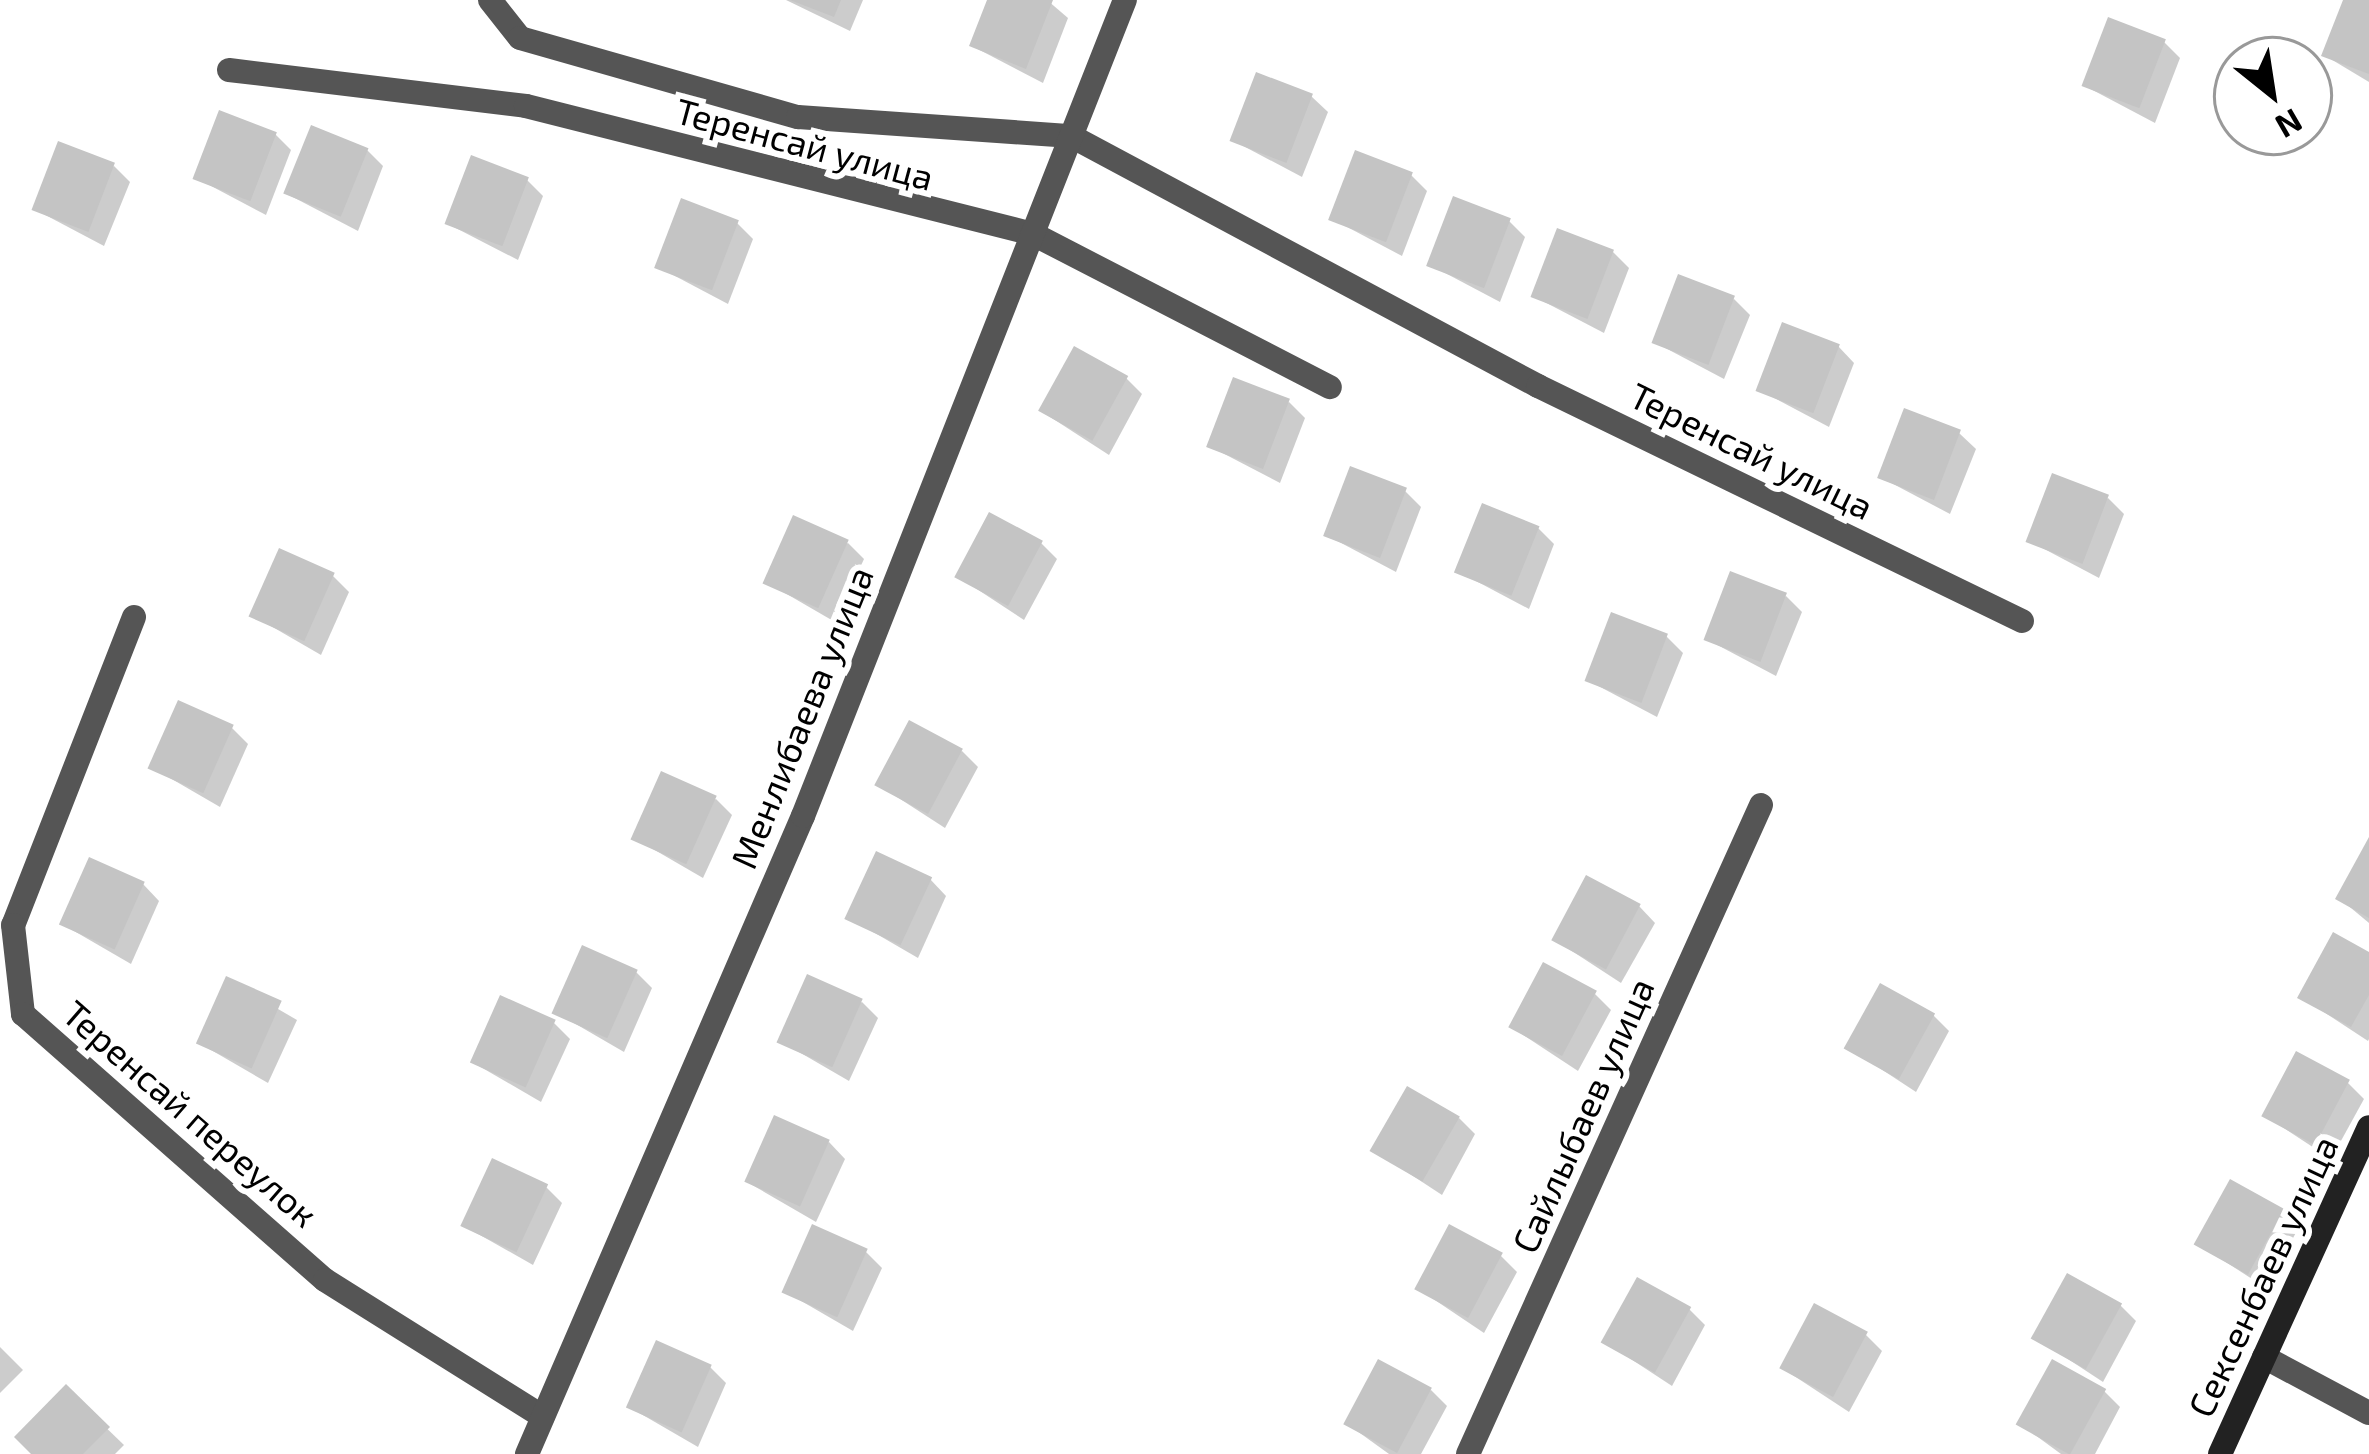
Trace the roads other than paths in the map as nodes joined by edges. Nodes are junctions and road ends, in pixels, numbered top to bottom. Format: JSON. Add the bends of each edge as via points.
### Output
{"nodes":[{"id":1,"x":490,"y":0,"type":"edge"},
{"id":2,"x":1125,"y":0,"type":"edge"},
{"id":3,"x":229,"y":70,"type":"dead end"},
{"id":4,"x":1071,"y":136,"type":"junction"},
{"id":5,"x":1033,"y":234,"type":"junction"},
{"id":6,"x":1330,"y":387,"type":"dead end"},
{"id":7,"x":134,"y":617,"type":"dead end"},
{"id":8,"x":2022,"y":621,"type":"dead end"},
{"id":9,"x":1761,"y":806,"type":"dead end"},
{"id":10,"x":2369,"y":1127,"type":"edge"},
{"id":11,"x":2264,"y":1357,"type":"junction"},
{"id":12,"x":2369,"y":1413,"type":"edge"},
{"id":13,"x":543,"y":1417,"type":"junction"},
{"id":14,"x":526,"y":1454,"type":"edge"},
{"id":15,"x":1468,"y":1454,"type":"edge"},
{"id":16,"x":2220,"y":1454,"type":"edge"}],
"edges":[{"from":1,"to":4,"type":"street","via":[[520,38],[798,118]]},
{"from":2,"to":4,"type":"street","name":"Менлибаева улица"},
{"from":3,"to":5,"type":"street","name":"Теренсай улица","via":[[526,106]]},
{"from":4,"to":5,"type":"street","name":"Менлибаева улица"},
{"from":4,"to":8,"type":"street","name":"Теренсай улица","via":[[1538,386]]},
{"from":5,"to":6,"type":"street","name":"Теренсай улица"},
{"from":5,"to":13,"type":"street","name":"Менлибаева улица","via":[[802,816]]},
{"from":7,"to":13,"type":"street","name":"Теренсай переулок","via":[[13,926],[23,1014],[326,1280]]},
{"from":9,"to":15,"type":"street","name":"Сайлыбаев улица"},
{"from":10,"to":11,"type":"street","name":"Сексенбаев улица"},
{"from":11,"to":12,"type":"street"},
{"from":11,"to":16,"type":"street","name":"Сексенбаев улица"},
{"from":13,"to":14,"type":"street","name":"Менлибаева улица"}]}
